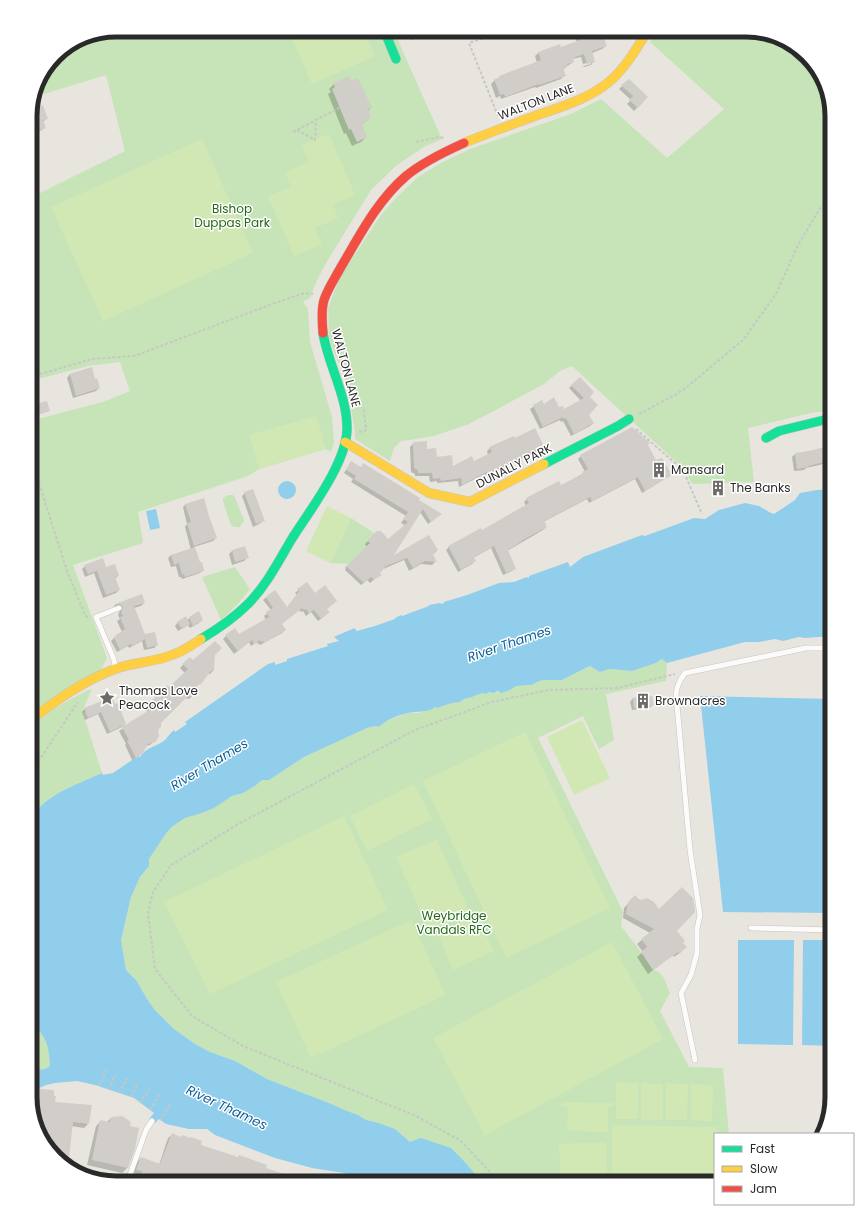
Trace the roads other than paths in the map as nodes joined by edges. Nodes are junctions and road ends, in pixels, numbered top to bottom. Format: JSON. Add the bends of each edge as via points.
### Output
{"nodes":[{"id":1,"x":387,"y":37,"type":"edge"},
{"id":2,"x":643,"y":37,"type":"edge"},
{"id":3,"x":396,"y":59,"type":"dead end"},
{"id":4,"x":628,"y":420,"type":"road end"},
{"id":5,"x":825,"y":420,"type":"edge"},
{"id":6,"x":766,"y":438,"type":"dead end"},
{"id":7,"x":345,"y":442,"type":"junction"},
{"id":8,"x":119,"y":608,"type":"dead end"},
{"id":9,"x":825,"y":648,"type":"edge"},
{"id":10,"x":116,"y":669,"type":"junction"},
{"id":11,"x":37,"y":716,"type":"edge"},
{"id":12,"x":751,"y":928,"type":"dead end"},
{"id":13,"x":825,"y":930,"type":"edge"},
{"id":14,"x":696,"y":1060,"type":"dead end"},
{"id":15,"x":152,"y":1121,"type":"dead end"},
{"id":16,"x":130,"y":1176,"type":"edge"}],
"edges":[{"from":1,"to":3,"type":"main road"},
{"from":2,"to":7,"type":"main road","name":"WALTON LANE","via":[[612,79],[595,92],[467,142],[418,166],[393,189],[374,212],[327,291],[322,306],[327,351],[346,413]]},
{"from":4,"to":7,"type":"main road","name":"DUNALLY PARK","via":[[470,502],[429,493]]},
{"from":5,"to":6,"type":"main road","via":[[779,431]]},
{"from":7,"to":10,"type":"main road","name":"WALTON LANE","via":[[322,491],[256,596],[218,628],[172,655]]},
{"from":8,"to":10,"type":"lane","via":[[96,617]]},
{"from":9,"to":14,"type":"lane","via":[[806,648],[685,673],[677,687],[690,850],[700,914],[697,929],[698,953],[691,975],[680,993]]},
{"from":10,"to":11,"type":"main road","name":"WALTON LANE","via":[[69,692]]},
{"from":12,"to":13,"type":"lane"},
{"from":15,"to":16,"type":"lane","via":[[146,1130]]}]}
